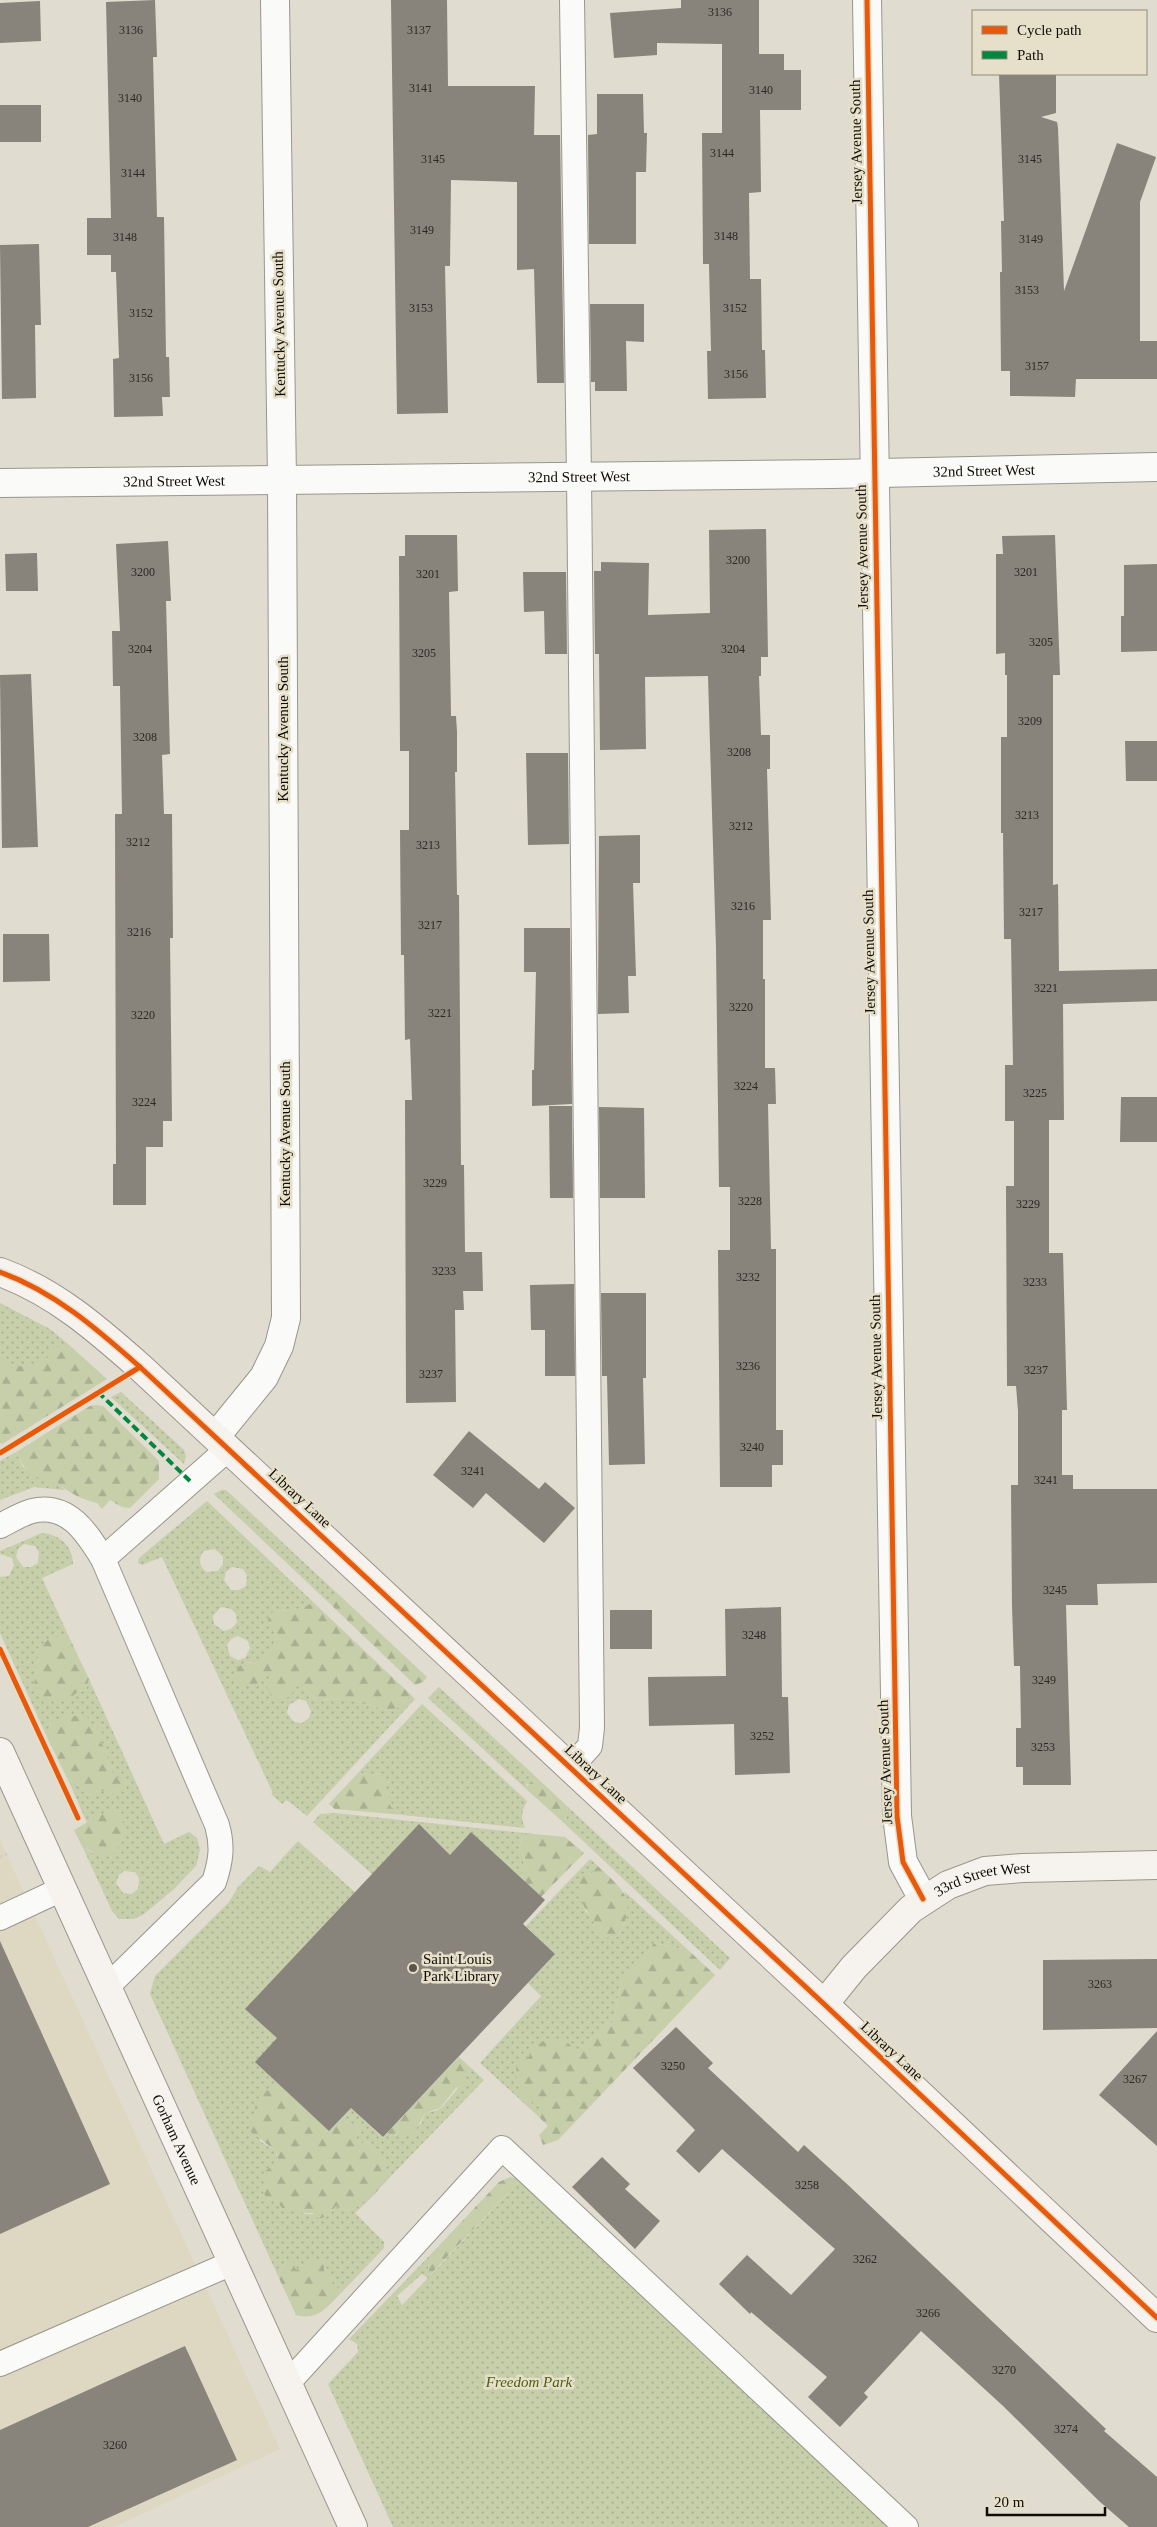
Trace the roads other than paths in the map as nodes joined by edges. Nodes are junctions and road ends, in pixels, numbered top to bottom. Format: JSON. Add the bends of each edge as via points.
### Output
{"nodes":[{"id":1,"x":275,"y":0,"type":"edge"},
{"id":2,"x":572,"y":0,"type":"edge"},
{"id":3,"x":867,"y":0,"type":"edge"},
{"id":4,"x":1157,"y":467,"type":"edge"},
{"id":5,"x":873,"y":473,"type":"junction"},
{"id":6,"x":579,"y":476,"type":"junction"},
{"id":7,"x":282,"y":479,"type":"junction"},
{"id":8,"x":0,"y":483,"type":"edge"},
{"id":9,"x":0,"y":1272,"type":"edge"},
{"id":10,"x":223,"y":1442,"type":"junction"},
{"id":11,"x":0,"y":1526,"type":"edge"},
{"id":12,"x":103,"y":1559,"type":"junction"},
{"id":13,"x":0,"y":1752,"type":"edge"},
{"id":14,"x":571,"y":1767,"type":"junction"},
{"id":15,"x":1157,"y":1865,"type":"edge"},
{"id":16,"x":62,"y":1888,"type":"junction"},
{"id":17,"x":923,"y":1899,"type":"junction"},
{"id":18,"x":0,"y":1918,"type":"edge"},
{"id":19,"x":106,"y":1988,"type":"junction"},
{"id":20,"x":824,"y":2004,"type":"junction"},
{"id":21,"x":232,"y":2263,"type":"junction"},
{"id":22,"x":1157,"y":2318,"type":"edge"},
{"id":23,"x":0,"y":2364,"type":"edge"},
{"id":24,"x":288,"y":2383,"type":"junction"},
{"id":25,"x":353,"y":2527,"type":"edge"},
{"id":26,"x":906,"y":2527,"type":"edge"}],
"edges":[{"from":1,"to":7,"type":"street","name":"Kentucky Avenue South"},
{"from":2,"to":6,"type":"lane"},
{"from":3,"to":5,"type":"street","name":"Jersey Avenue South"},
{"from":4,"to":5,"type":"street","name":"32nd Street West"},
{"from":5,"to":6,"type":"street","name":"32nd Street West"},
{"from":5,"to":17,"type":"street","name":"Jersey Avenue South","via":[[897,1816],[903,1862]]},
{"from":6,"to":7,"type":"street","name":"32nd Street West"},
{"from":6,"to":14,"type":"lane","via":[[592,1728],[590,1746]]},
{"from":7,"to":8,"type":"street","name":"32nd Street West"},
{"from":7,"to":10,"type":"street","name":"Kentucky Avenue South","via":[[286,1318],[279,1346],[264,1377]]},
{"from":9,"to":10,"type":"street","name":"Library Lane","via":[[26,1282],[61,1302],[107,1337]]},
{"from":10,"to":12,"type":"lane"},
{"from":10,"to":14,"type":"street","name":"Library Lane"},
{"from":11,"to":12,"type":"lane","via":[[32,1511],[54,1510],[74,1519],[88,1534]]},
{"from":12,"to":19,"type":"lane","via":[[222,1842],[221,1862],[214,1882]]},
{"from":13,"to":16,"type":"street","name":"Gorham Avenue"},
{"from":14,"to":20,"type":"street","name":"Library Lane"},
{"from":15,"to":17,"type":"street","name":"33rd Street West","via":[[985,1871]]},
{"from":16,"to":18,"type":"lane"},
{"from":16,"to":19,"type":"street","name":"Gorham Avenue"},
{"from":17,"to":20,"type":"street","name":"33rd Street West","via":[[854,1967]]},
{"from":19,"to":21,"type":"street","name":"Gorham Avenue"},
{"from":20,"to":22,"type":"street","name":"Library Lane"},
{"from":21,"to":23,"type":"lane"},
{"from":21,"to":24,"type":"street","name":"Gorham Avenue"},
{"from":24,"to":25,"type":"street","name":"Gorham Avenue"},
{"from":24,"to":26,"type":"lane","via":[[502,2148]]}]}
